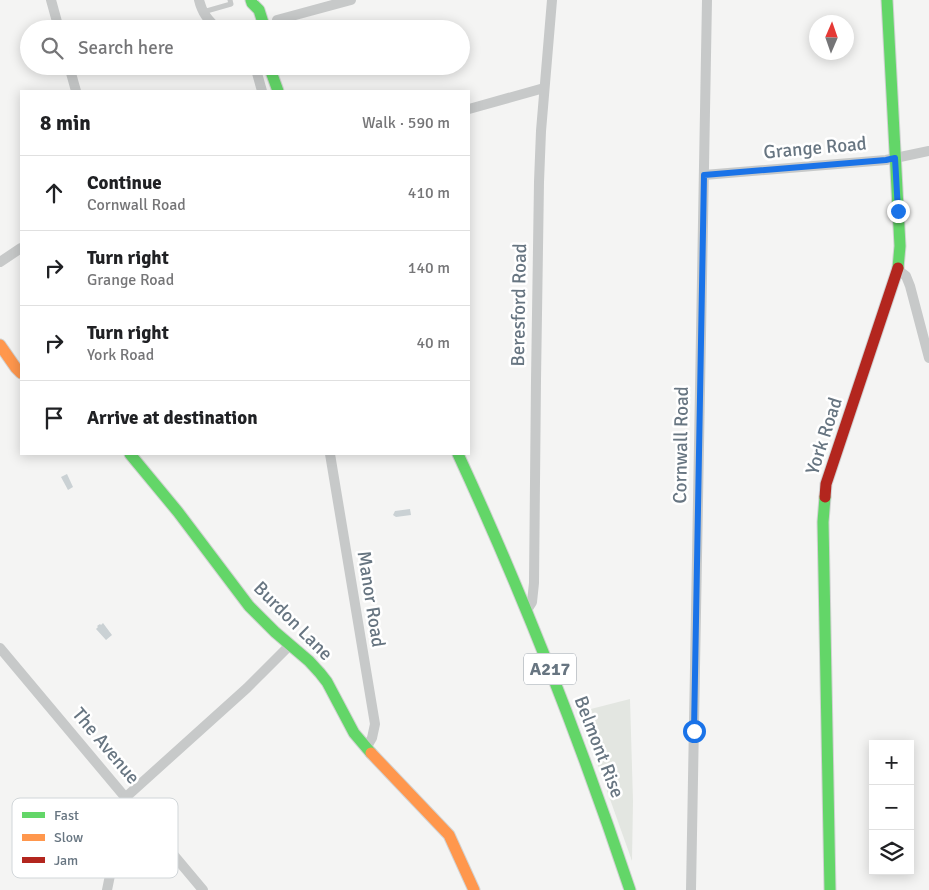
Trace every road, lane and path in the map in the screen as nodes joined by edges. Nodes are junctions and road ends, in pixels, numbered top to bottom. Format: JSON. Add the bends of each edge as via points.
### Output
{"nodes":[{"id":1,"x":51,"y":0,"type":"edge"},
{"id":2,"x":199,"y":0,"type":"edge"},
{"id":3,"x":230,"y":0,"type":"edge"},
{"id":4,"x":351,"y":0,"type":"edge"},
{"id":5,"x":552,"y":0,"type":"edge"},
{"id":6,"x":707,"y":0,"type":"edge"},
{"id":7,"x":887,"y":0,"type":"edge"},
{"id":8,"x":252,"y":2,"type":"edge"},
{"id":9,"x":203,"y":12,"type":"junction"},
{"id":10,"x":57,"y":20,"type":"edge"},
{"id":11,"x":208,"y":20,"type":"edge"},
{"id":12,"x":252,"y":20,"type":"edge"},
{"id":13,"x":263,"y":20,"type":"edge"},
{"id":14,"x":277,"y":20,"type":"dead end"},
{"id":15,"x":72,"y":75,"type":"edge"},
{"id":16,"x":258,"y":75,"type":"edge"},
{"id":17,"x":272,"y":75,"type":"edge"},
{"id":18,"x":283,"y":75,"type":"edge"},
{"id":19,"x":544,"y":88,"type":"junction"},
{"id":20,"x":76,"y":90,"type":"edge"},
{"id":21,"x":262,"y":90,"type":"edge"},
{"id":22,"x":278,"y":90,"type":"edge"},
{"id":23,"x":288,"y":90,"type":"edge"},
{"id":24,"x":470,"y":109,"type":"edge"},
{"id":25,"x":929,"y":151,"type":"edge"},
{"id":26,"x":895,"y":158,"type":"junction"},
{"id":27,"x":704,"y":175,"type":"junction"},
{"id":28,"x":20,"y":249,"type":"edge"},
{"id":29,"x":0,"y":262,"type":"edge"},
{"id":30,"x":898,"y":270,"type":"junction"},
{"id":31,"x":0,"y":345,"type":"edge"},
{"id":32,"x":929,"y":358,"type":"edge"},
{"id":33,"x":20,"y":372,"type":"edge"},
{"id":34,"x":131,"y":455,"type":"edge"},
{"id":35,"x":330,"y":455,"type":"edge"},
{"id":36,"x":458,"y":455,"type":"edge"},
{"id":37,"x":527,"y":610,"type":"junction"},
{"id":38,"x":290,"y":645,"type":"junction"},
{"id":39,"x":0,"y":648,"type":"edge"},
{"id":40,"x":366,"y":748,"type":"junction"},
{"id":41,"x":126,"y":797,"type":"joint"},
{"id":42,"x":178,"y":860,"type":"edge"},
{"id":43,"x":203,"y":890,"type":"edge"},
{"id":44,"x":474,"y":890,"type":"edge"},
{"id":45,"x":630,"y":890,"type":"edge"},
{"id":46,"x":691,"y":890,"type":"edge"},
{"id":47,"x":830,"y":890,"type":"edge"}],
"edges":[{"from":1,"to":10,"type":"street"},
{"from":2,"to":9,"type":"street"},
{"from":3,"to":9,"type":"lane","via":[[231,4]]},
{"from":4,"to":14,"type":"street"},
{"from":5,"to":19,"type":"street","name":"Beresford Road"},
{"from":6,"to":27,"type":"street","name":"Cornwall Road"},
{"from":7,"to":26,"type":"main road","name":"York Road"},
{"from":8,"to":12,"type":"main road","via":[[249,11]]},
{"from":8,"to":13,"type":"main road"},
{"from":9,"to":11,"type":"street"},
{"from":15,"to":20,"type":"street"},
{"from":16,"to":21,"type":"street"},
{"from":17,"to":22,"type":"main road"},
{"from":18,"to":23,"type":"main road"},
{"from":19,"to":24,"type":"street"},
{"from":19,"to":37,"type":"street","name":"Beresford Road","via":[[539,182],[534,583],[532,602]]},
{"from":25,"to":26,"type":"street","name":"Grange Road"},
{"from":26,"to":27,"type":"street","name":"Grange Road"},
{"from":26,"to":30,"type":"main road","name":"York Road","via":[[900,246]]},
{"from":27,"to":46,"type":"street","name":"Cornwall Road"},
{"from":28,"to":29,"type":"street"},
{"from":30,"to":32,"type":"street","via":[[906,276],[910,286]]},
{"from":30,"to":47,"type":"main road","name":"York Road","via":[[826,484],[823,522]]},
{"from":31,"to":33,"type":"main road"},
{"from":34,"to":38,"type":"main road","name":"Burdon Lane","via":[[149,474],[249,606]]},
{"from":35,"to":40,"type":"street","name":"Manor Road","via":[[374,724],[372,738]]},
{"from":36,"to":37,"type":"main road","name":"Belmont Rise","number":"A217"},
{"from":37,"to":45,"type":"main road","name":"Belmont Rise","number":"A217","via":[[603,808]]},
{"from":38,"to":40,"type":"main road","name":"Burdon Lane","via":[[327,682],[354,733]]},
{"from":38,"to":41,"type":"street"},
{"from":39,"to":41,"type":"street","name":"The Avenue"},
{"from":40,"to":44,"type":"main road","name":"Burdon Lane","via":[[449,835]]},
{"from":42,"to":43,"type":"street","name":"The Avenue"}]}
